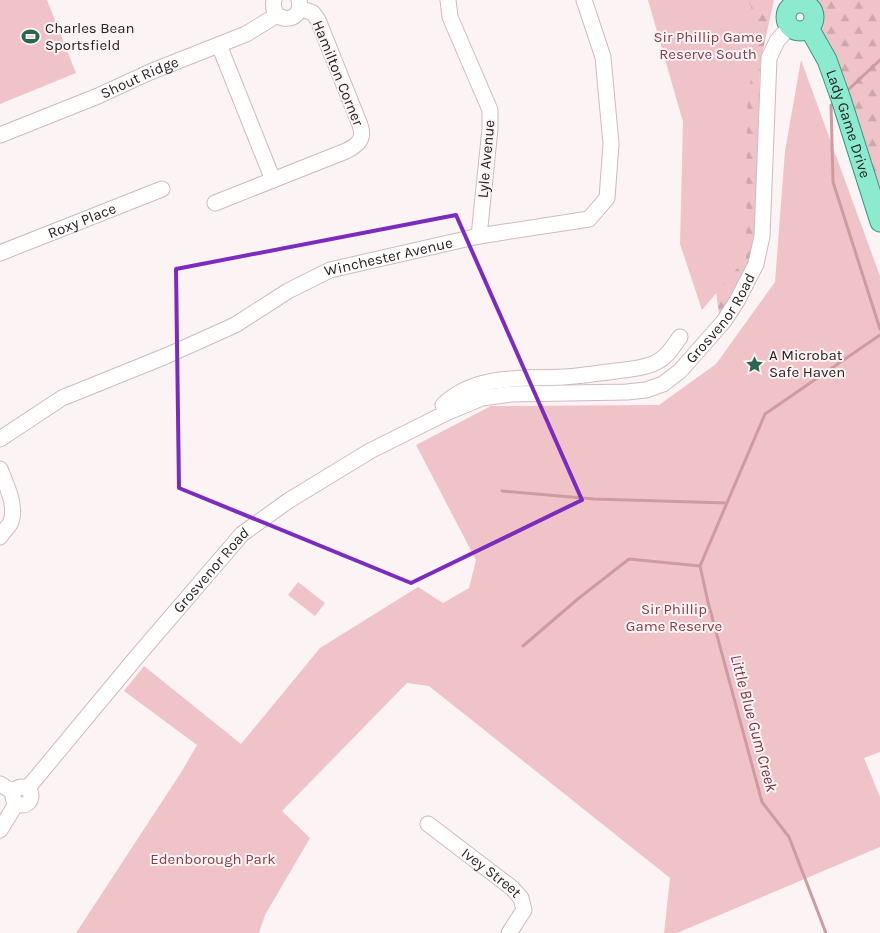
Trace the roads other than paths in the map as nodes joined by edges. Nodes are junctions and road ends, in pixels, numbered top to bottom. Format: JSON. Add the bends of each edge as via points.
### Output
{"nodes":[{"id":1,"x":448,"y":0,"type":"edge"},
{"id":2,"x":584,"y":0,"type":"edge"},
{"id":3,"x":791,"y":3,"type":"edge"},
{"id":4,"x":300,"y":4,"type":"edge"},
{"id":5,"x":276,"y":8,"type":"edge"},
{"id":6,"x":790,"y":26,"type":"junction"},
{"id":7,"x":809,"y":28,"type":"junction"},
{"id":8,"x":219,"y":45,"type":"junction"},
{"id":9,"x":0,"y":136,"type":"edge"},
{"id":10,"x":273,"y":180,"type":"junction"},
{"id":11,"x":162,"y":189,"type":"dead end"},
{"id":12,"x":215,"y":203,"type":"dead end"},
{"id":13,"x":880,"y":222,"type":"edge"},
{"id":14,"x":479,"y":236,"type":"junction"},
{"id":15,"x":0,"y":253,"type":"edge"},
{"id":16,"x":680,"y":337,"type":"dead end"},
{"id":17,"x":446,"y":413,"type":"junction"},
{"id":18,"x":0,"y":439,"type":"edge"},
{"id":19,"x":0,"y":469,"type":"edge"},
{"id":20,"x":0,"y":536,"type":"edge"},
{"id":21,"x":0,"y":784,"type":"edge"},
{"id":22,"x":19,"y":795,"type":"junction"},
{"id":23,"x":428,"y":824,"type":"dead end"},
{"id":24,"x":0,"y":830,"type":"edge"},
{"id":25,"x":509,"y":933,"type":"edge"}],
"edges":[{"from":1,"to":14,"type":"street","name":"Lyle Avenue","via":[[450,17],[490,110]]},
{"from":2,"to":14,"type":"street","name":"Winchester Avenue","via":[[603,57],[610,144],[607,198],[589,219]]},
{"from":3,"to":6,"type":"main road","via":[[786,15]]},
{"from":3,"to":7,"type":"main road","via":[[806,4],[813,11],[814,20]]},
{"from":4,"to":5,"type":"street","via":[[292,18],[283,18]]},
{"from":4,"to":10,"type":"street","name":"Hamilton Corner","via":[[318,20],[362,135],[352,148]]},
{"from":5,"to":8,"type":"street","name":"Shout Ridge","via":[[251,32]]},
{"from":6,"to":7,"type":"main road","via":[[797,30]]},
{"from":6,"to":17,"type":"street","name":"Grosvenor Road","via":[[769,58],[762,236],[756,264],[737,301],[709,340],[680,371],[663,384],[646,390],[504,394],[482,398]]},
{"from":7,"to":13,"type":"main road","name":"Lady Game Drive","via":[[841,99]]},
{"from":8,"to":9,"type":"street","name":"Shout Ridge"},
{"from":8,"to":10,"type":"street"},
{"from":10,"to":12,"type":"street","name":"Hamilton Corner"},
{"from":11,"to":15,"type":"street","name":"Roxy Place"},
{"from":14,"to":18,"type":"street","name":"Winchester Avenue","via":[[330,270],[288,291],[234,325],[62,398]]},
{"from":16,"to":17,"type":"street","name":"Grosvenor Road","via":[[667,355],[637,368],[495,380],[476,385],[451,397],[443,405]]},
{"from":17,"to":22,"type":"street","name":"Grosvenor Road","via":[[370,451],[288,501],[242,534]]},
{"from":19,"to":20,"type":"street","via":[[13,510],[10,523]]},
{"from":21,"to":22,"type":"street"},
{"from":22,"to":24,"type":"street","name":"Grosvenor Road"},
{"from":23,"to":25,"type":"street","name":"Ivey Street","via":[[519,895],[524,910]]}]}
